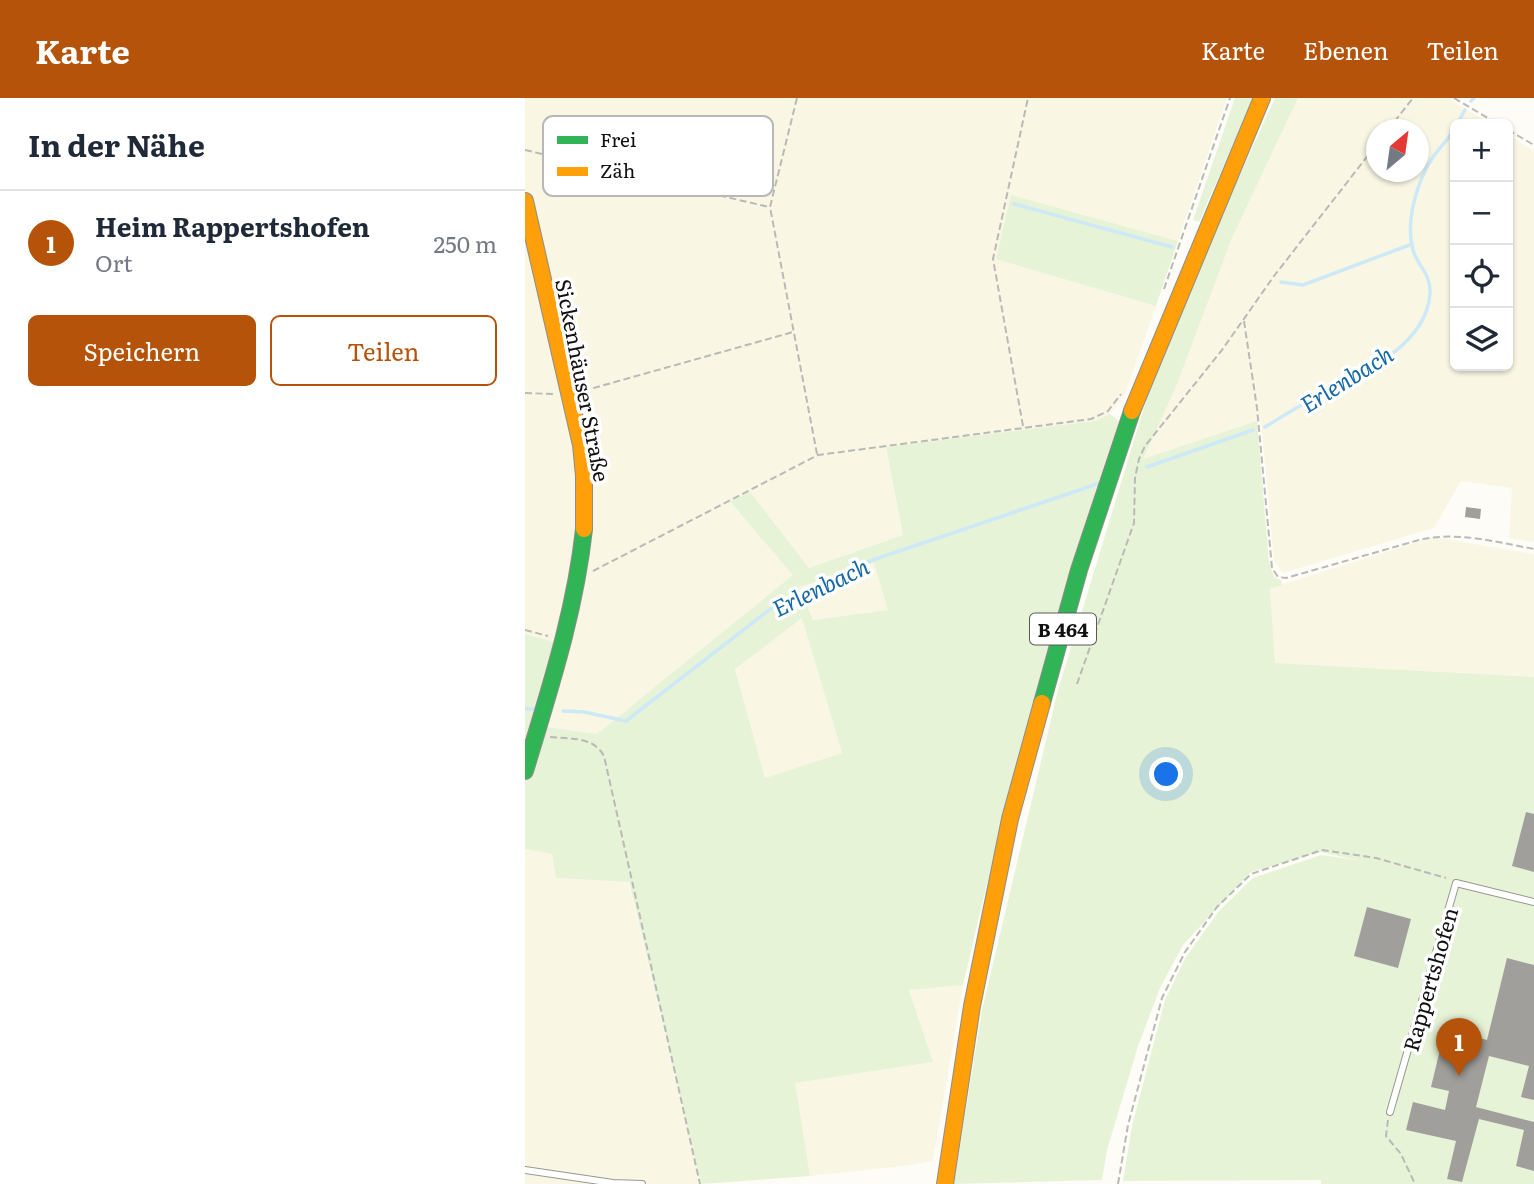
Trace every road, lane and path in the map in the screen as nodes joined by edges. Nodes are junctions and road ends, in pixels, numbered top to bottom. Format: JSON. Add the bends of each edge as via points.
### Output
{"nodes":[{"id":1,"x":797,"y":98,"type":"edge"},
{"id":2,"x":1028,"y":98,"type":"edge"},
{"id":3,"x":1230,"y":98,"type":"edge"},
{"id":4,"x":1262,"y":98,"type":"edge"},
{"id":5,"x":1413,"y":98,"type":"edge"},
{"id":6,"x":1454,"y":98,"type":"edge"},
{"id":7,"x":1397,"y":119,"type":"edge"},
{"id":8,"x":1490,"y":119,"type":"edge"},
{"id":9,"x":1513,"y":133,"type":"edge"},
{"id":10,"x":1534,"y":145,"type":"edge"},
{"id":11,"x":525,"y":150,"type":"edge"},
{"id":12,"x":543,"y":154,"type":"edge"},
{"id":13,"x":1366,"y":158,"type":"edge"},
{"id":14,"x":773,"y":195,"type":"edge"},
{"id":15,"x":723,"y":196,"type":"edge"},
{"id":16,"x":773,"y":196,"type":"edge"},
{"id":17,"x":525,"y":201,"type":"edge"},
{"id":18,"x":770,"y":207,"type":"junction"},
{"id":19,"x":1163,"y":292,"type":"dead end"},
{"id":20,"x":1244,"y":320,"type":"junction"},
{"id":21,"x":794,"y":332,"type":"junction"},
{"id":22,"x":1123,"y":390,"type":"dead end"},
{"id":23,"x":525,"y":393,"type":"edge"},
{"id":24,"x":570,"y":395,"type":"junction"},
{"id":25,"x":1024,"y":427,"type":"junction"},
{"id":26,"x":818,"y":455,"type":"junction"},
{"id":27,"x":1534,"y":549,"type":"edge"},
{"id":28,"x":578,"y":579,"type":"junction"},
{"id":29,"x":525,"y":630,"type":"edge"},
{"id":30,"x":563,"y":640,"type":"junction"},
{"id":31,"x":1077,"y":684,"type":"dead end"},
{"id":32,"x":535,"y":736,"type":"junction"},
{"id":33,"x":525,"y":771,"type":"edge"},
{"id":34,"x":1456,"y":883,"type":"junction"},
{"id":35,"x":1534,"y":902,"type":"edge"},
{"id":36,"x":1390,"y":1112,"type":"joint"},
{"id":37,"x":525,"y":1170,"type":"edge"},
{"id":38,"x":642,"y":1184,"type":"edge"},
{"id":39,"x":700,"y":1184,"type":"edge"},
{"id":40,"x":946,"y":1184,"type":"edge"},
{"id":41,"x":1118,"y":1184,"type":"edge"},
{"id":42,"x":1416,"y":1184,"type":"edge"}],
"edges":[{"from":1,"to":14,"type":"path"},
{"from":2,"to":25,"type":"path","via":[[993,259]]},
{"from":3,"to":19,"type":"path"},
{"from":4,"to":40,"type":"main road","number":"B 464","via":[[1137,397],[1079,570],[1010,819],[972,1006]]},
{"from":5,"to":7,"type":"path"},
{"from":6,"to":8,"type":"path"},
{"from":9,"to":10,"type":"path"},
{"from":11,"to":12,"type":"path"},
{"from":13,"to":20,"type":"path"},
{"from":15,"to":18,"type":"path"},
{"from":16,"to":18,"type":"path"},
{"from":17,"to":24,"type":"main road","name":"Sickenhäuser Straße"},
{"from":18,"to":21,"type":"path"},
{"from":20,"to":27,"type":"path","via":[[1259,420],[1272,568],[1278,577],[1439,536]]},
{"from":20,"to":31,"type":"path","via":[[1142,451],[1134,487],[1134,523]]},
{"from":21,"to":24,"type":"path"},
{"from":21,"to":26,"type":"path"},
{"from":22,"to":25,"type":"path","via":[[1108,411],[1091,419]]},
{"from":23,"to":24,"type":"path"},
{"from":24,"to":28,"type":"main road","name":"Sickenhäuser Straße","via":[[586,492]]},
{"from":25,"to":26,"type":"path"},
{"from":26,"to":28,"type":"path"},
{"from":28,"to":30,"type":"main road","name":"Sickenhäuser Straße"},
{"from":29,"to":30,"type":"path"},
{"from":30,"to":32,"type":"main road","name":"Sickenhäuser Straße"},
{"from":32,"to":33,"type":"main road","name":"Sickenhäuser Straße"},
{"from":32,"to":39,"type":"path","via":[[583,740],[604,755]]},
{"from":34,"to":35,"type":"lane","name":"Rappertshofen"},
{"from":34,"to":36,"type":"lane","name":"Rappertshofen"},
{"from":34,"to":41,"type":"path","via":[[1376,858],[1322,849],[1251,874],[1217,907],[1185,952],[1162,998],[1128,1125]]},
{"from":36,"to":42,"type":"path","via":[[1386,1136]]},
{"from":37,"to":38,"type":"lane"}]}
